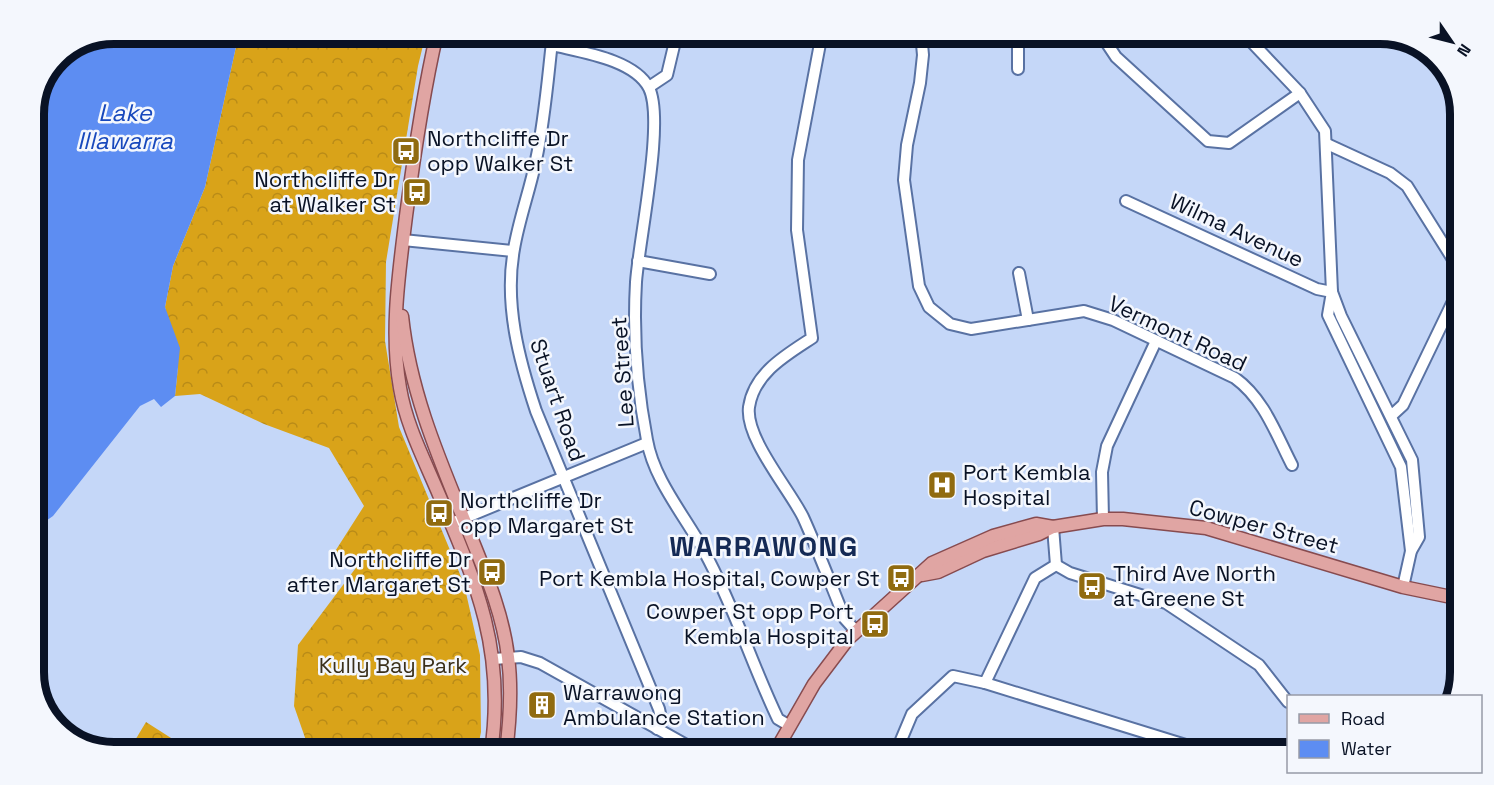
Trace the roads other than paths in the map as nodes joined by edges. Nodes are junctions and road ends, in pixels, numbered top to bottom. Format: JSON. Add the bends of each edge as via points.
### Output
{"nodes":[{"id":1,"x":435,"y":43,"type":"edge"},
{"id":2,"x":675,"y":43,"type":"edge"},
{"id":3,"x":820,"y":43,"type":"edge"},
{"id":4,"x":921,"y":43,"type":"edge"},
{"id":5,"x":1018,"y":43,"type":"edge"},
{"id":6,"x":1107,"y":43,"type":"edge"},
{"id":7,"x":1252,"y":43,"type":"edge"},
{"id":8,"x":552,"y":45,"type":"joint"},
{"id":9,"x":1018,"y":69,"type":"dead end"},
{"id":10,"x":649,"y":87,"type":"junction"},
{"id":11,"x":1300,"y":93,"type":"junction"},
{"id":12,"x":1327,"y":144,"type":"junction"},
{"id":13,"x":1126,"y":201,"type":"dead end"},
{"id":14,"x":403,"y":240,"type":"junction"},
{"id":15,"x":513,"y":250,"type":"junction"},
{"id":16,"x":1450,"y":255,"type":"edge"},
{"id":17,"x":638,"y":261,"type":"junction"},
{"id":18,"x":1019,"y":273,"type":"dead end"},
{"id":19,"x":710,"y":274,"type":"dead end"},
{"id":20,"x":1332,"y":292,"type":"junction"},
{"id":21,"x":1450,"y":309,"type":"edge"},
{"id":22,"x":1028,"y":320,"type":"junction"},
{"id":23,"x":1445,"y":321,"type":"junction"},
{"id":24,"x":1450,"y":323,"type":"edge"},
{"id":25,"x":1156,"y":341,"type":"junction"},
{"id":26,"x":1391,"y":416,"type":"junction"},
{"id":27,"x":647,"y":443,"type":"junction"},
{"id":28,"x":1292,"y":465,"type":"dead end"},
{"id":29,"x":563,"y":476,"type":"junction"},
{"id":30,"x":464,"y":518,"type":"junction"},
{"id":31,"x":1103,"y":519,"type":"junction"},
{"id":32,"x":451,"y":523,"type":"junction"},
{"id":33,"x":1053,"y":527,"type":"junction"},
{"id":34,"x":968,"y":545,"type":"junction"},
{"id":35,"x":999,"y":545,"type":"junction"},
{"id":36,"x":1411,"y":551,"type":"junction"},
{"id":37,"x":954,"y":564,"type":"junction"},
{"id":38,"x":1056,"y":566,"type":"junction"},
{"id":39,"x":922,"y":575,"type":"junction"},
{"id":40,"x":1403,"y":586,"type":"junction"},
{"id":41,"x":1450,"y":597,"type":"edge"},
{"id":42,"x":855,"y":630,"type":"junction"},
{"id":43,"x":508,"y":657,"type":"junction"},
{"id":44,"x":494,"y":659,"type":"junction"},
{"id":45,"x":985,"y":683,"type":"junction"},
{"id":46,"x":1287,"y":701,"type":"edge"},
{"id":47,"x":790,"y":726,"type":"junction"},
{"id":48,"x":657,"y":729,"type":"junction"},
{"id":49,"x":492,"y":742,"type":"edge"},
{"id":50,"x":507,"y":742,"type":"edge"},
{"id":51,"x":681,"y":742,"type":"edge"},
{"id":52,"x":781,"y":742,"type":"edge"},
{"id":53,"x":900,"y":742,"type":"edge"},
{"id":54,"x":1176,"y":742,"type":"edge"}],
"edges":[{"from":1,"to":14,"type":"main road","via":[[413,158]]},
{"from":2,"to":10,"type":"street","via":[[667,75]]},
{"from":3,"to":42,"type":"street","via":[[798,160],[797,230],[812,338],[766,371],[749,408],[755,436],[802,517],[845,619]]},
{"from":4,"to":22,"type":"street","name":"Vermont Road","via":[[922,64],[904,180],[919,286],[929,307],[950,324],[971,329]]},
{"from":5,"to":9,"type":"street"},
{"from":6,"to":11,"type":"street","via":[[1116,57],[1208,141],[1229,143]]},
{"from":7,"to":11,"type":"street"},
{"from":8,"to":10,"type":"street","via":[[608,58]]},
{"from":8,"to":15,"type":"street","name":"Stuart Road","via":[[537,159]]},
{"from":10,"to":17,"type":"street","name":"Lee Street","via":[[656,115]]},
{"from":11,"to":12,"type":"street","via":[[1325,131]]},
{"from":12,"to":16,"type":"street","via":[[1390,173],[1407,186]]},
{"from":12,"to":20,"type":"street"},
{"from":13,"to":20,"type":"street","name":"Wilma Avenue","via":[[1317,289]]},
{"from":14,"to":15,"type":"street"},
{"from":14,"to":30,"type":"main road","via":[[402,317],[408,364],[422,415]]},
{"from":14,"to":32,"type":"main road","via":[[395,317],[400,389],[410,426]]},
{"from":15,"to":29,"type":"street","name":"Stuart Road","via":[[514,327],[522,368]]},
{"from":17,"to":19,"type":"street"},
{"from":17,"to":27,"type":"street","name":"Lee Street","via":[[635,327]]},
{"from":18,"to":22,"type":"street"},
{"from":20,"to":26,"type":"street"},
{"from":20,"to":36,"type":"street","via":[[1328,315],[1401,467]]},
{"from":21,"to":23,"type":"street"},
{"from":22,"to":25,"type":"street","name":"Vermont Road","via":[[1084,312],[1113,320]]},
{"from":23,"to":24,"type":"street"},
{"from":23,"to":26,"type":"street","via":[[1403,405]]},
{"from":25,"to":28,"type":"street","name":"Vermont Road","via":[[1235,378],[1251,390]]},
{"from":25,"to":31,"type":"street","via":[[1107,446],[1102,471]]},
{"from":26,"to":36,"type":"street","via":[[1412,460],[1419,537]]},
{"from":27,"to":29,"type":"street"},
{"from":27,"to":47,"type":"street","name":"Lee Street","via":[[658,472],[705,553],[778,720]]},
{"from":29,"to":30,"type":"street"},
{"from":29,"to":48,"type":"street","name":"Stuart Road","via":[[659,710]]},
{"from":30,"to":32,"type":"street"},
{"from":30,"to":43,"type":"main road","via":[[500,614]]},
{"from":31,"to":33,"type":"main road","name":"Cowper Street"},
{"from":31,"to":40,"type":"main road","name":"Cowper Street","via":[[1206,528]]},
{"from":32,"to":44,"type":"main road","via":[[480,599]]},
{"from":33,"to":34,"type":"main road","name":"Cowper Street","via":[[1036,524]]},
{"from":33,"to":35,"type":"main road","name":"Cowper Street"},
{"from":33,"to":38,"type":"street"},
{"from":34,"to":35,"type":"main road"},
{"from":34,"to":37,"type":"main road"},
{"from":34,"to":39,"type":"main road","name":"Cowper Street","via":[[932,563]]},
{"from":35,"to":37,"type":"main road","name":"Cowper Street"},
{"from":36,"to":40,"type":"street"},
{"from":37,"to":39,"type":"main road","name":"Cowper Street"},
{"from":38,"to":45,"type":"street","via":[[1035,578]]},
{"from":38,"to":46,"type":"street","via":[[1166,603],[1259,665]]},
{"from":39,"to":42,"type":"main road","name":"Cowper Street"},
{"from":40,"to":41,"type":"main road","name":"Cowper Street"},
{"from":42,"to":47,"type":"main road","name":"Cowper Street","via":[[814,684]]},
{"from":43,"to":44,"type":"street"},
{"from":43,"to":48,"type":"street","via":[[540,663]]},
{"from":43,"to":50,"type":"main road"},
{"from":44,"to":49,"type":"main road","via":[[497,700]]},
{"from":45,"to":53,"type":"street","via":[[953,676],[912,714]]},
{"from":45,"to":54,"type":"street"},
{"from":47,"to":52,"type":"main road","name":"Cowper Street"},
{"from":48,"to":51,"type":"street"}]}
